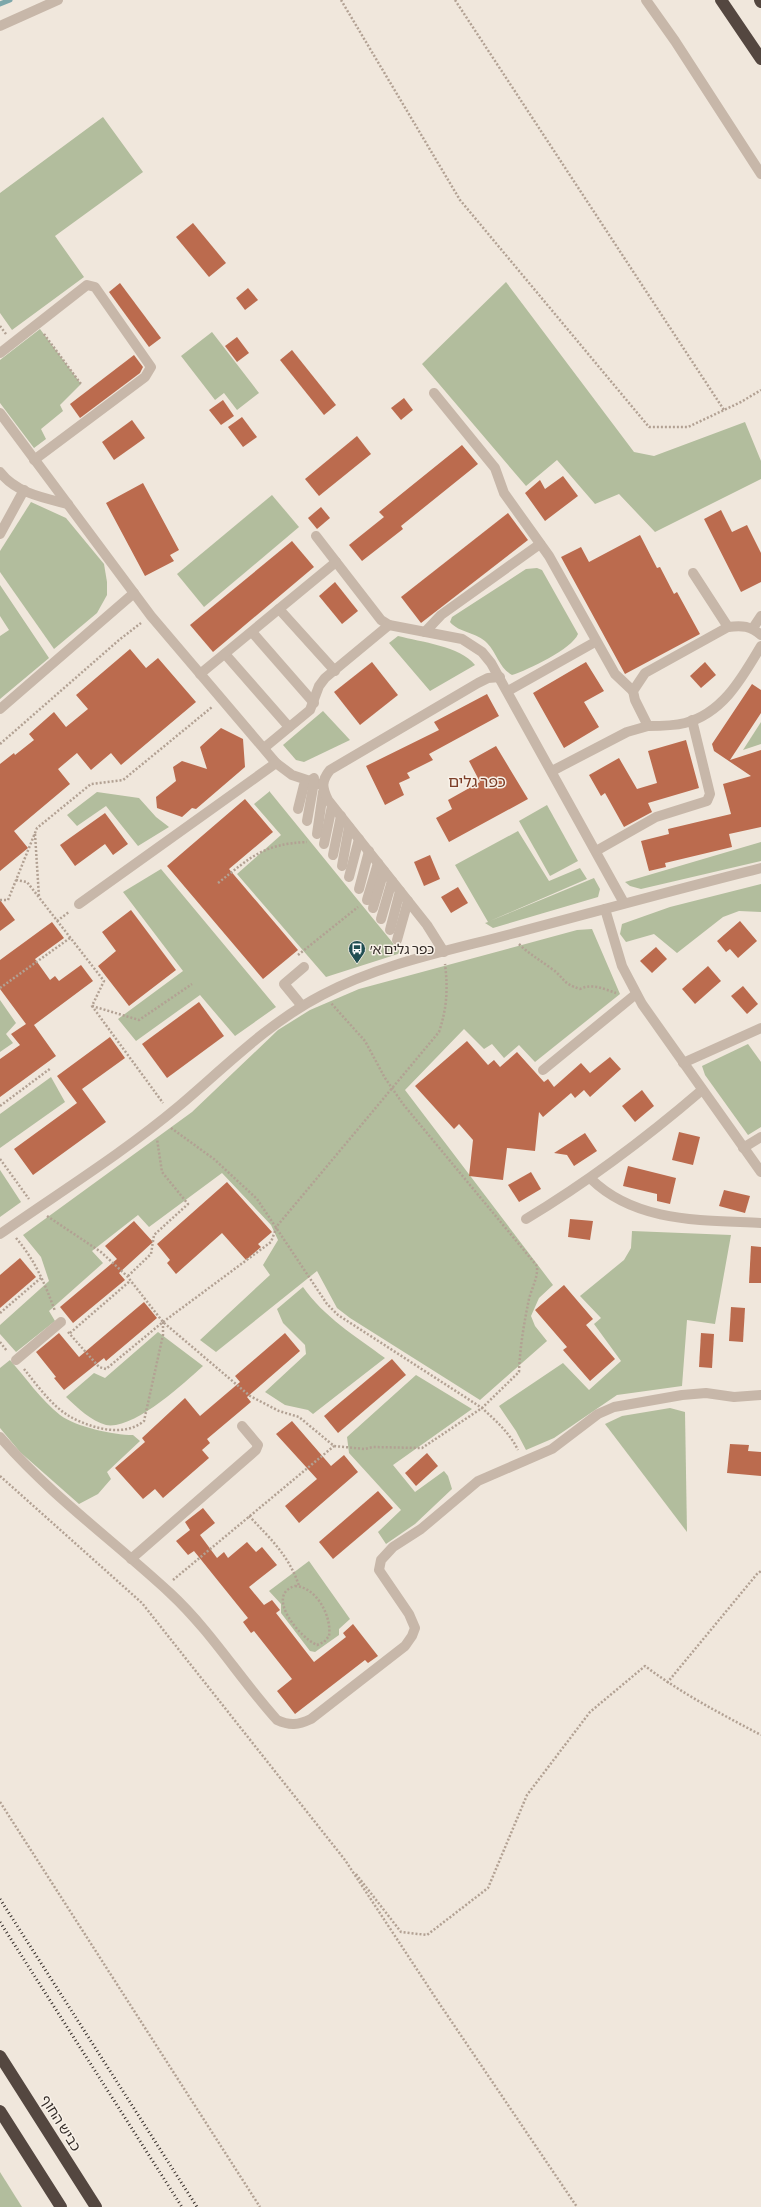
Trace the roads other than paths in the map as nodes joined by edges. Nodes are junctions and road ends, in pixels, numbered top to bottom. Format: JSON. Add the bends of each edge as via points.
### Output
{"nodes":[{"id":1,"x":58,"y":0,"type":"edge"},
{"id":2,"x":646,"y":0,"type":"edge"},
{"id":3,"x":721,"y":0,"type":"edge"},
{"id":4,"x":0,"y":26,"type":"edge"},
{"id":5,"x":761,"y":59,"type":"edge"},
{"id":6,"x":761,"y":174,"type":"edge"},
{"id":7,"x":0,"y":353,"type":"edge"},
{"id":8,"x":434,"y":393,"type":"dead end"},
{"id":9,"x":0,"y":413,"type":"edge"},
{"id":10,"x":34,"y":460,"type":"junction"},
{"id":11,"x":0,"y":472,"type":"edge"},
{"id":12,"x":24,"y":490,"type":"junction"},
{"id":13,"x":68,"y":504,"type":"junction"},
{"id":14,"x":0,"y":534,"type":"edge"},
{"id":15,"x":316,"y":536,"type":"dead end"},
{"id":16,"x":540,"y":544,"type":"junction"},
{"id":17,"x":336,"y":562,"type":"junction"},
{"id":18,"x":694,"y":573,"type":"dead end"},
{"id":19,"x":134,"y":593,"type":"junction"},
{"id":20,"x":279,"y":609,"type":"junction"},
{"id":21,"x":761,"y":616,"type":"edge"},
{"id":22,"x":389,"y":625,"type":"junction"},
{"id":23,"x":728,"y":627,"type":"junction"},
{"id":24,"x":753,"y":628,"type":"junction"},
{"id":25,"x":252,"y":632,"type":"junction"},
{"id":26,"x":425,"y":632,"type":"junction"},
{"id":27,"x":761,"y":636,"type":"edge"},
{"id":28,"x":595,"y":642,"type":"junction"},
{"id":29,"x":761,"y":646,"type":"edge"},
{"id":30,"x":225,"y":654,"type":"junction"},
{"id":31,"x":335,"y":671,"type":"junction"},
{"id":32,"x":200,"y":674,"type":"junction"},
{"id":33,"x":500,"y":677,"type":"junction"},
{"id":34,"x":508,"y":691,"type":"junction"},
{"id":35,"x":633,"y":691,"type":"junction"},
{"id":36,"x":314,"y":703,"type":"junction"},
{"id":37,"x":0,"y":709,"type":"edge"},
{"id":38,"x":692,"y":720,"type":"junction"},
{"id":39,"x":648,"y":726,"type":"junction"},
{"id":40,"x":290,"y":727,"type":"junction"},
{"id":41,"x":264,"y":748,"type":"junction"},
{"id":42,"x":276,"y":763,"type":"junction"},
{"id":43,"x":552,"y":771,"type":"junction"},
{"id":44,"x":317,"y":785,"type":"junction"},
{"id":45,"x":332,"y":806,"type":"junction"},
{"id":46,"x":298,"y":809,"type":"dead end"},
{"id":47,"x":341,"y":816,"type":"junction"},
{"id":48,"x":307,"y":821,"type":"dead end"},
{"id":49,"x":349,"y":827,"type":"junction"},
{"id":50,"x":359,"y":839,"type":"junction"},
{"id":51,"x":369,"y":851,"type":"junction"},
{"id":52,"x":596,"y":851,"type":"junction"},
{"id":53,"x":333,"y":855,"type":"dead end"},
{"id":54,"x":378,"y":862,"type":"junction"},
{"id":55,"x":342,"y":866,"type":"dead end"},
{"id":56,"x":761,"y":868,"type":"edge"},
{"id":57,"x":384,"y":871,"type":"junction"},
{"id":58,"x":349,"y":877,"type":"dead end"},
{"id":59,"x":392,"y":881,"type":"junction"},
{"id":60,"x":359,"y":889,"type":"dead end"},
{"id":61,"x":400,"y":891,"type":"junction"},
{"id":62,"x":367,"y":900,"type":"road end"},
{"id":63,"x":408,"y":901,"type":"junction"},
{"id":64,"x":624,"y":903,"type":"junction"},
{"id":65,"x":79,"y":904,"type":"dead end"},
{"id":66,"x":373,"y":908,"type":"dead end"},
{"id":67,"x":605,"y":909,"type":"junction"},
{"id":68,"x":381,"y":919,"type":"dead end"},
{"id":69,"x":390,"y":930,"type":"dead end"},
{"id":70,"x":397,"y":940,"type":"dead end"},
{"id":71,"x":444,"y":952,"type":"junction"},
{"id":72,"x":304,"y":967,"type":"dead end"},
{"id":73,"x":634,"y":996,"type":"junction"},
{"id":74,"x":302,"y":1006,"type":"junction"},
{"id":75,"x":761,"y":1028,"type":"edge"},
{"id":76,"x":683,"y":1063,"type":"junction"},
{"id":77,"x":543,"y":1070,"type":"dead end"},
{"id":78,"x":702,"y":1090,"type":"junction"},
{"id":79,"x":761,"y":1137,"type":"edge"},
{"id":80,"x":743,"y":1148,"type":"junction"},
{"id":81,"x":761,"y":1172,"type":"edge"},
{"id":82,"x":591,"y":1179,"type":"junction"},
{"id":83,"x":526,"y":1219,"type":"dead end"},
{"id":84,"x":761,"y":1223,"type":"edge"},
{"id":85,"x":4,"y":1231,"type":"edge"},
{"id":86,"x":61,"y":1322,"type":"road end"},
{"id":87,"x":16,"y":1360,"type":"road end"},
{"id":88,"x":761,"y":1395,"type":"edge"},
{"id":89,"x":242,"y":1426,"type":"dead end"},
{"id":90,"x":0,"y":1437,"type":"edge"},
{"id":91,"x":131,"y":1559,"type":"junction"},
{"id":92,"x":0,"y":2056,"type":"edge"},
{"id":93,"x":0,"y":2112,"type":"edge"},
{"id":94,"x":61,"y":2207,"type":"edge"},
{"id":95,"x":96,"y":2207,"type":"edge"}],
"edges":[{"from":1,"to":4,"type":"street"},
{"from":2,"to":6,"type":"street"},
{"from":3,"to":5,"type":"highway"},
{"from":7,"to":10,"type":"street","via":[[87,285],[95,287],[151,367],[145,377]]},
{"from":8,"to":16,"type":"street","via":[[495,468],[504,493]]},
{"from":9,"to":10,"type":"street"},
{"from":10,"to":13,"type":"street"},
{"from":11,"to":12,"type":"street","via":[[15,486]]},
{"from":12,"to":13,"type":"street","via":[[32,495]]},
{"from":12,"to":14,"type":"street"},
{"from":13,"to":19,"type":"street"},
{"from":15,"to":17,"type":"street"},
{"from":16,"to":26,"type":"street","via":[[441,615]]},
{"from":16,"to":28,"type":"street"},
{"from":17,"to":20,"type":"street"},
{"from":17,"to":22,"type":"street","via":[[381,620]]},
{"from":18,"to":23,"type":"street"},
{"from":19,"to":32,"type":"street"},
{"from":19,"to":37,"type":"street"},
{"from":20,"to":25,"type":"street"},
{"from":20,"to":31,"type":"street"},
{"from":21,"to":24,"type":"street"},
{"from":22,"to":26,"type":"street"},
{"from":22,"to":31,"type":"street"},
{"from":23,"to":24,"type":"street"},
{"from":23,"to":35,"type":"street","via":[[645,673]]},
{"from":24,"to":27,"type":"street"},
{"from":25,"to":30,"type":"street"},
{"from":25,"to":36,"type":"street"},
{"from":26,"to":33,"type":"street","via":[[462,639],[471,644],[491,663]]},
{"from":28,"to":34,"type":"street"},
{"from":28,"to":35,"type":"street","via":[[615,674]]},
{"from":29,"to":38,"type":"street","via":[[739,683],[721,703],[704,716]]},
{"from":30,"to":32,"type":"street"},
{"from":30,"to":40,"type":"street"},
{"from":31,"to":36,"type":"street","via":[[319,686]]},
{"from":32,"to":41,"type":"street"},
{"from":33,"to":34,"type":"street"},
{"from":33,"to":44,"type":"street","via":[[488,678],[478,683],[330,770]]},
{"from":34,"to":43,"type":"street"},
{"from":35,"to":39,"type":"street"},
{"from":36,"to":40,"type":"street","via":[[310,710]]},
{"from":38,"to":39,"type":"street"},
{"from":38,"to":52,"type":"street","via":[[710,794],[707,801],[656,817]]},
{"from":39,"to":43,"type":"street","via":[[627,732]]},
{"from":40,"to":41,"type":"street"},
{"from":41,"to":42,"type":"street"},
{"from":42,"to":44,"type":"street","via":[[292,775]]},
{"from":42,"to":65,"type":"street"},
{"from":43,"to":52,"type":"street"},
{"from":44,"to":45,"type":"street"},
{"from":44,"to":45,"type":"street","via":[[318,840]]},
{"from":44,"to":46,"type":"street","via":[[304,785]]},
{"from":44,"to":48,"type":"street"},
{"from":45,"to":47,"type":"street"},
{"from":47,"to":49,"type":"street"},
{"from":47,"to":53,"type":"street"},
{"from":49,"to":50,"type":"street"},
{"from":49,"to":55,"type":"street"},
{"from":50,"to":51,"type":"street"},
{"from":50,"to":58,"type":"street"},
{"from":51,"to":54,"type":"street"},
{"from":51,"to":60,"type":"street"},
{"from":52,"to":64,"type":"street"},
{"from":54,"to":57,"type":"street"},
{"from":54,"to":62,"type":"street"},
{"from":56,"to":64,"type":"street"},
{"from":57,"to":59,"type":"street"},
{"from":57,"to":66,"type":"street"},
{"from":59,"to":61,"type":"street"},
{"from":59,"to":68,"type":"street"},
{"from":61,"to":63,"type":"street"},
{"from":61,"to":69,"type":"street"},
{"from":63,"to":70,"type":"street"},
{"from":63,"to":71,"type":"street","via":[[438,939]]},
{"from":64,"to":67,"type":"street"},
{"from":67,"to":71,"type":"street"},
{"from":67,"to":73,"type":"street"},
{"from":71,"to":74,"type":"street","via":[[364,976]]},
{"from":72,"to":74,"type":"street","via":[[284,984]]},
{"from":73,"to":76,"type":"street"},
{"from":73,"to":77,"type":"street"},
{"from":74,"to":85,"type":"street","via":[[260,1037],[170,1113]]},
{"from":75,"to":76,"type":"street"},
{"from":76,"to":78,"type":"street"},
{"from":78,"to":80,"type":"street"},
{"from":78,"to":82,"type":"street","via":[[648,1136]]},
{"from":79,"to":80,"type":"street"},
{"from":80,"to":81,"type":"street"},
{"from":82,"to":83,"type":"street"},
{"from":82,"to":84,"type":"street","via":[[605,1192],[634,1208],[700,1220]]},
{"from":86,"to":87,"type":"street"},
{"from":88,"to":91,"type":"street","via":[[734,1397],[706,1393],[614,1407],[598,1414],[552,1449],[478,1482],[421,1529],[393,1546],[381,1560],[379,1570],[415,1628],[405,1646],[311,1719],[296,1725],[287,1725],[277,1720],[196,1619]]},
{"from":89,"to":91,"type":"street","via":[[258,1445],[256,1450]]},
{"from":90,"to":91,"type":"street","via":[[34,1472]]},
{"from":92,"to":95,"type":"highway","name":"כביש החוף"},
{"from":93,"to":94,"type":"highway"}]}
